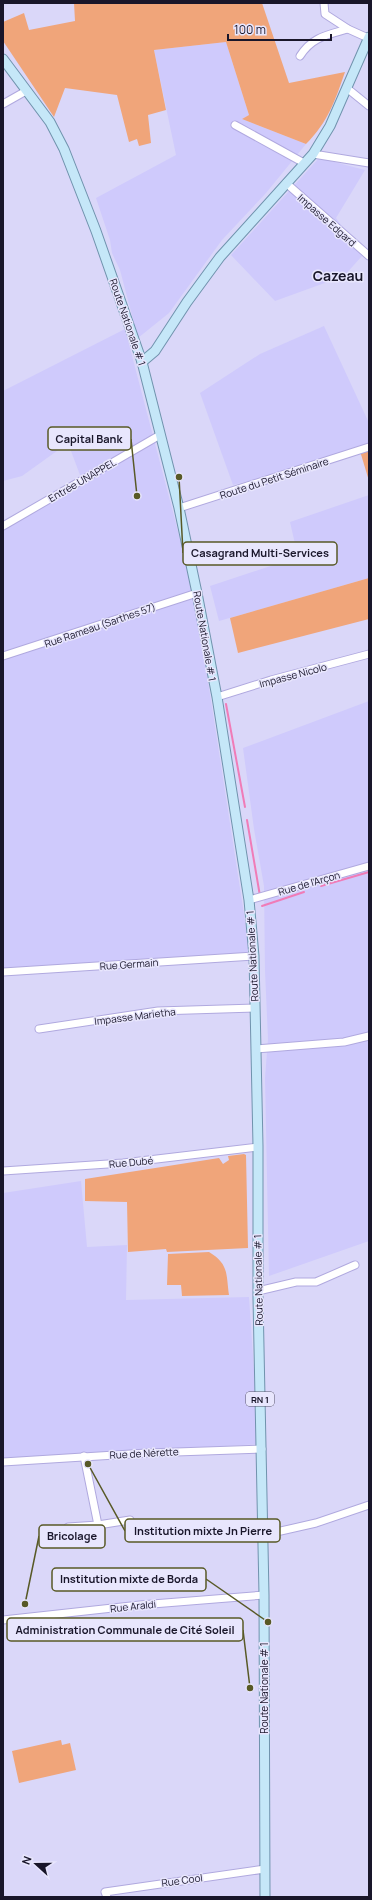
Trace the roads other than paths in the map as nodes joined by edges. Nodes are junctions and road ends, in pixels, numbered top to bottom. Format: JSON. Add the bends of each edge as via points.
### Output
{"nodes":[{"id":1,"x":324,"y":3,"type":"edge"},
{"id":2,"x":348,"y":28,"type":"junction"},
{"id":3,"x":369,"y":38,"type":"edge"},
{"id":4,"x":300,"y":56,"type":"dead end"},
{"id":5,"x":3,"y":59,"type":"edge"},
{"id":6,"x":348,"y":89,"type":"junction"},
{"id":7,"x":26,"y":91,"type":"junction"},
{"id":8,"x":3,"y":104,"type":"edge"},
{"id":9,"x":369,"y":106,"type":"edge"},
{"id":10,"x":235,"y":125,"type":"dead end"},
{"id":11,"x":313,"y":154,"type":"junction"},
{"id":12,"x":304,"y":163,"type":"junction"},
{"id":13,"x":369,"y":163,"type":"edge"},
{"id":14,"x":286,"y":183,"type":"junction"},
{"id":15,"x":369,"y":256,"type":"edge"},
{"id":16,"x":142,"y":362,"type":"junction"},
{"id":17,"x":160,"y":435,"type":"junction"},
{"id":18,"x":369,"y":447,"type":"edge"},
{"id":19,"x":179,"y":508,"type":"junction"},
{"id":20,"x":3,"y":526,"type":"edge"},
{"id":21,"x":197,"y":592,"type":"junction"},
{"id":22,"x":369,"y":654,"type":"edge"},
{"id":23,"x":3,"y":656,"type":"edge"},
{"id":24,"x":217,"y":697,"type":"junction"},
{"id":25,"x":369,"y":866,"type":"edge"},
{"id":26,"x":249,"y":900,"type":"junction"},
{"id":27,"x":254,"y":956,"type":"junction"},
{"id":28,"x":3,"y":972,"type":"edge"},
{"id":29,"x":255,"y":1008,"type":"junction"},
{"id":30,"x":39,"y":1029,"type":"dead end"},
{"id":31,"x":369,"y":1036,"type":"edge"},
{"id":32,"x":256,"y":1049,"type":"junction"},
{"id":33,"x":258,"y":1147,"type":"junction"},
{"id":34,"x":3,"y":1171,"type":"edge"},
{"id":35,"x":355,"y":1265,"type":"dead end"},
{"id":36,"x":258,"y":1291,"type":"junction"},
{"id":37,"x":262,"y":1449,"type":"junction"},
{"id":38,"x":84,"y":1456,"type":"junction"},
{"id":39,"x":3,"y":1462,"type":"edge"},
{"id":40,"x":369,"y":1505,"type":"edge"},
{"id":41,"x":130,"y":1520,"type":"dead end"},
{"id":42,"x":98,"y":1525,"type":"junction"},
{"id":43,"x":68,"y":1527,"type":"dead end"},
{"id":44,"x":263,"y":1535,"type":"junction"},
{"id":45,"x":264,"y":1595,"type":"junction"},
{"id":46,"x":3,"y":1620,"type":"edge"},
{"id":47,"x":265,"y":1869,"type":"junction"},
{"id":48,"x":107,"y":1897,"type":"edge"},
{"id":49,"x":265,"y":1897,"type":"edge"}],
"edges":[{"from":1,"to":2,"type":"street","via":[[325,14]]},
{"from":2,"to":3,"type":"street"},
{"from":2,"to":4,"type":"street","via":[[318,38],[306,46]]},
{"from":3,"to":6,"type":"main road"},
{"from":5,"to":7,"type":"main road","name":"Route Nationale # 1","number":"RN 1"},
{"from":6,"to":9,"type":"street"},
{"from":6,"to":11,"type":"main road"},
{"from":7,"to":8,"type":"street"},
{"from":7,"to":16,"type":"main road","name":"Route Nationale # 1","number":"RN 1","via":[[50,122],[64,149]]},
{"from":10,"to":12,"type":"street"},
{"from":11,"to":12,"type":"main road"},
{"from":11,"to":13,"type":"street"},
{"from":12,"to":14,"type":"main road"},
{"from":14,"to":15,"type":"street","name":"Impasse Edgard"},
{"from":14,"to":16,"type":"main road","via":[[220,257],[155,351]]},
{"from":16,"to":17,"type":"main road","name":"Route Nationale # 1","number":"RN 1"},
{"from":17,"to":19,"type":"main road","name":"Route Nationale # 1","number":"RN 1"},
{"from":17,"to":20,"type":"street","name":"Entrée UNAPPEL"},
{"from":18,"to":19,"type":"street","name":"Route du Petit Séminaire"},
{"from":19,"to":21,"type":"main road","name":"Route Nationale # 1","number":"RN 1"},
{"from":21,"to":23,"type":"street","name":"Rue Rameau (Sarthes 57)"},
{"from":21,"to":24,"type":"main road","name":"Route Nationale # 1","number":"RN 1"},
{"from":22,"to":24,"type":"street","name":"Impasse Nicolo"},
{"from":24,"to":26,"type":"main road","name":"Route Nationale # 1","number":"RN 1"},
{"from":25,"to":26,"type":"street","name":"Rue de l'Arçon"},
{"from":26,"to":27,"type":"main road","name":"Route Nationale # 1","number":"RN 1"},
{"from":27,"to":28,"type":"street","name":"Rue Germain"},
{"from":27,"to":29,"type":"main road","name":"Route Nationale # 1","number":"RN 1"},
{"from":29,"to":30,"type":"street","name":"Impasse Marietha","via":[[158,1011]]},
{"from":29,"to":32,"type":"main road","name":"Route Nationale # 1","number":"RN 1"},
{"from":31,"to":32,"type":"street","via":[[344,1042]]},
{"from":32,"to":33,"type":"main road","name":"Route Nationale # 1","number":"RN 1"},
{"from":33,"to":34,"type":"street","name":"Rue Dubé","via":[[123,1163]]},
{"from":33,"to":36,"type":"main road","name":"Route Nationale # 1","number":"RN 1"},
{"from":35,"to":36,"type":"street","via":[[316,1282],[296,1282]]},
{"from":36,"to":37,"type":"main road","name":"Route Nationale # 1","number":"RN 1"},
{"from":37,"to":38,"type":"street","name":"Rue de Nérette"},
{"from":37,"to":44,"type":"main road","name":"Route Nationale # 1","number":"RN 1"},
{"from":38,"to":39,"type":"street","name":"Rue de Nérette"},
{"from":38,"to":42,"type":"street"},
{"from":40,"to":44,"type":"street","via":[[316,1523]]},
{"from":41,"to":42,"type":"street"},
{"from":42,"to":43,"type":"street"},
{"from":44,"to":45,"type":"main road","name":"Route Nationale # 1","number":"RN 1"},
{"from":45,"to":46,"type":"street","name":"Rue Araldi"},
{"from":45,"to":47,"type":"main road","name":"Route Nationale # 1","number":"RN 1"},
{"from":47,"to":48,"type":"street","name":"Rue Cool","via":[[105,1892]]},
{"from":47,"to":49,"type":"main road","name":"Route Nationale # 1","number":"RN 1"}]}
